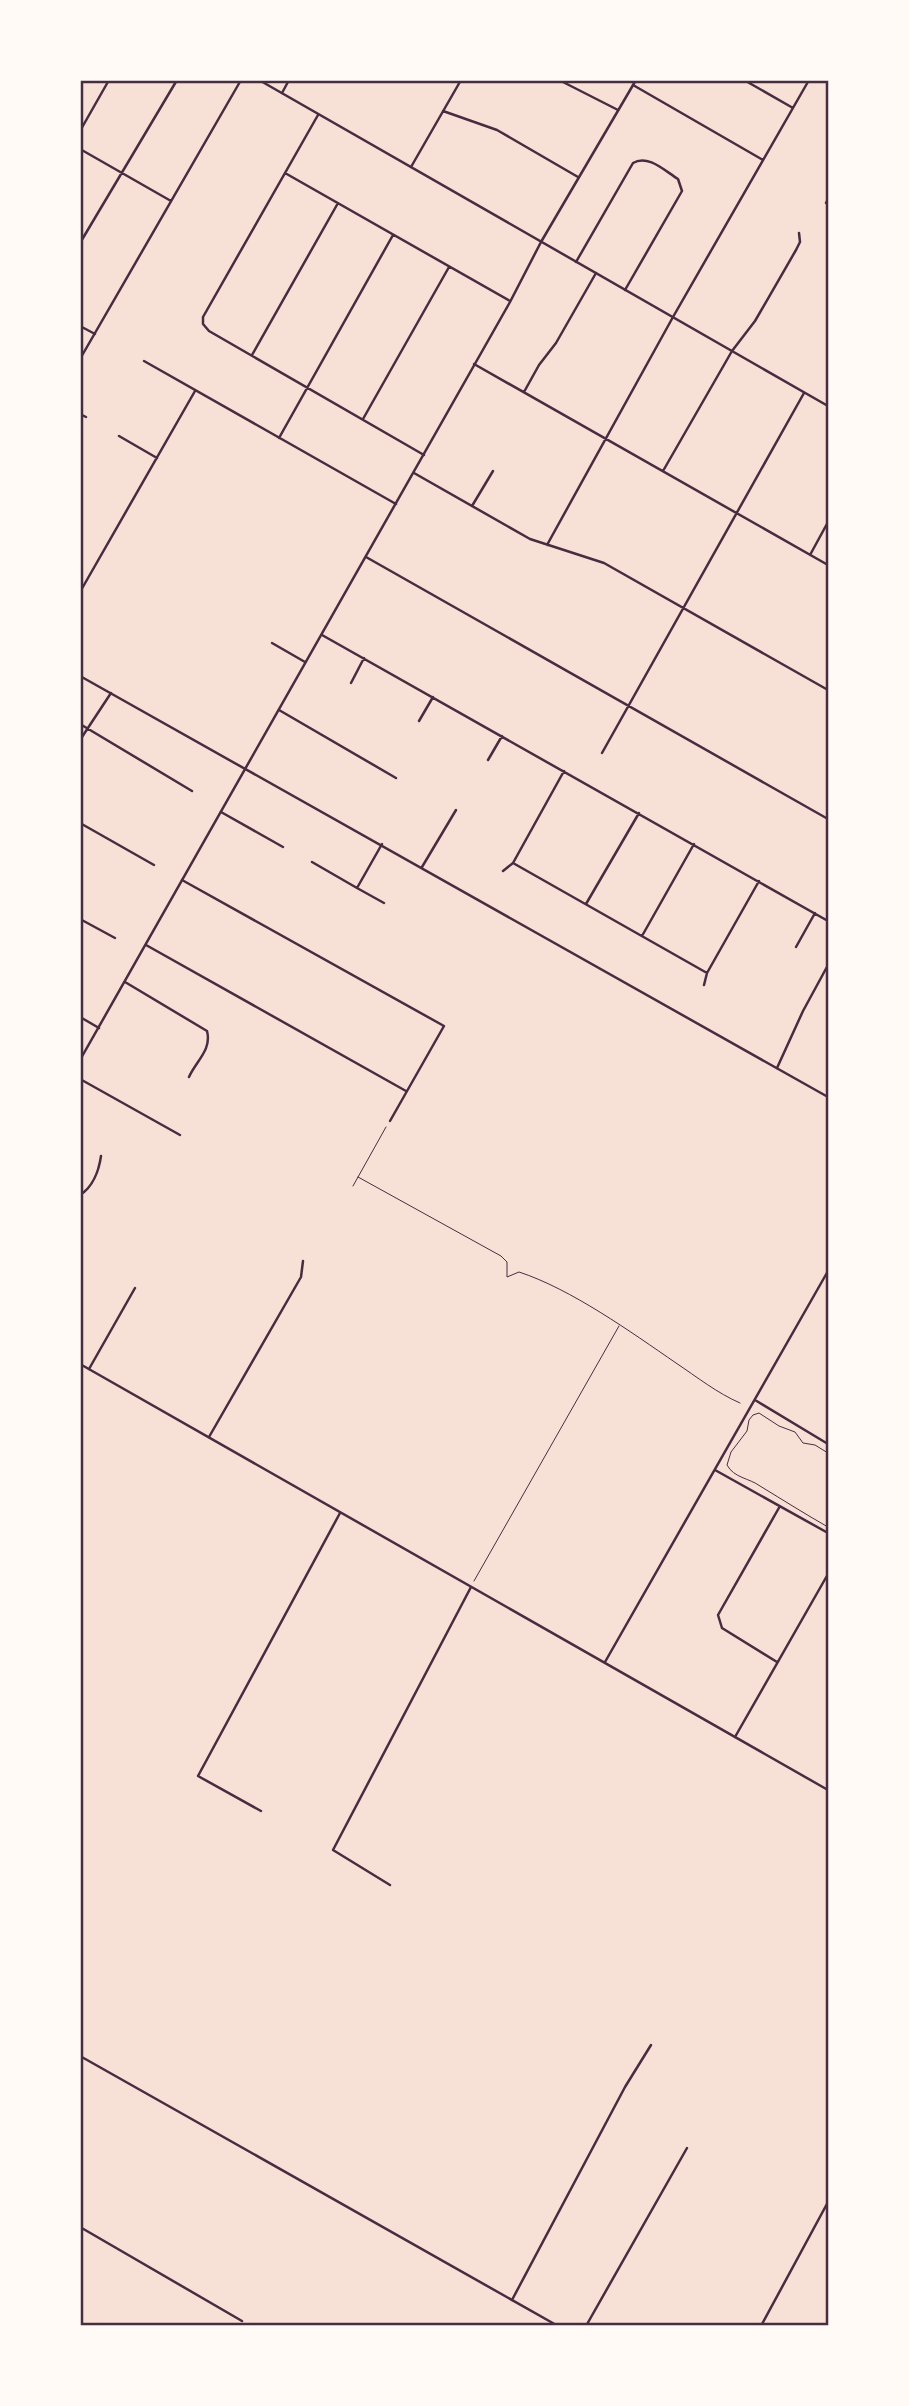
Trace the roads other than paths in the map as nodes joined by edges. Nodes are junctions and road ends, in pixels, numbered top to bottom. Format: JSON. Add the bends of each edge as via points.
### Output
{"nodes":[{"id":1,"x":177,"y":80,"type":"edge"},
{"id":2,"x":241,"y":80,"type":"edge"},
{"id":3,"x":258,"y":80,"type":"edge"},
{"id":4,"x":289,"y":80,"type":"edge"},
{"id":5,"x":461,"y":80,"type":"edge"},
{"id":6,"x":559,"y":80,"type":"edge"},
{"id":7,"x":635,"y":80,"type":"edge"},
{"id":8,"x":744,"y":80,"type":"edge"},
{"id":9,"x":808,"y":80,"type":"edge"},
{"id":10,"x":108,"y":81,"type":"edge"},
{"id":11,"x":633,"y":85,"type":"junction"},
{"id":12,"x":282,"y":94,"type":"junction"},
{"id":13,"x":793,"y":108,"type":"junction"},
{"id":14,"x":443,"y":111,"type":"junction"},
{"id":15,"x":618,"y":111,"type":"junction"},
{"id":16,"x":318,"y":115,"type":"junction"},
{"id":17,"x":80,"y":131,"type":"edge"},
{"id":18,"x":80,"y":149,"type":"edge"},
{"id":19,"x":763,"y":160,"type":"junction"},
{"id":20,"x":411,"y":167,"type":"junction"},
{"id":21,"x":122,"y":173,"type":"junction"},
{"id":22,"x":285,"y":173,"type":"junction"},
{"id":23,"x":578,"y":177,"type":"junction"},
{"id":24,"x":828,"y":199,"type":"edge"},
{"id":25,"x":171,"y":201,"type":"junction"},
{"id":26,"x":826,"y":203,"type":"dead end"},
{"id":27,"x":338,"y":204,"type":"junction"},
{"id":28,"x":799,"y":233,"type":"dead end"},
{"id":29,"x":393,"y":235,"type":"junction"},
{"id":30,"x":541,"y":242,"type":"junction"},
{"id":31,"x":80,"y":243,"type":"edge"},
{"id":32,"x":576,"y":262,"type":"junction"},
{"id":33,"x":449,"y":267,"type":"junction"},
{"id":34,"x":596,"y":273,"type":"junction"},
{"id":35,"x":625,"y":290,"type":"junction"},
{"id":36,"x":510,"y":302,"type":"junction"},
{"id":37,"x":673,"y":317,"type":"junction"},
{"id":38,"x":80,"y":326,"type":"edge"},
{"id":39,"x":95,"y":334,"type":"junction"},
{"id":40,"x":732,"y":351,"type":"junction"},
{"id":41,"x":253,"y":355,"type":"junction"},
{"id":42,"x":80,"y":359,"type":"edge"},
{"id":43,"x":144,"y":361,"type":"dead end"},
{"id":44,"x":474,"y":364,"type":"junction"},
{"id":45,"x":307,"y":387,"type":"junction"},
{"id":46,"x":195,"y":391,"type":"junction"},
{"id":47,"x":523,"y":392,"type":"junction"},
{"id":48,"x":805,"y":392,"type":"junction"},
{"id":49,"x":828,"y":405,"type":"edge"},
{"id":50,"x":80,"y":414,"type":"edge"},
{"id":51,"x":86,"y":417,"type":"dead end"},
{"id":52,"x":363,"y":419,"type":"junction"},
{"id":53,"x":119,"y":436,"type":"dead end"},
{"id":54,"x":279,"y":438,"type":"junction"},
{"id":55,"x":607,"y":439,"type":"junction"},
{"id":56,"x":424,"y":455,"type":"junction"},
{"id":57,"x":157,"y":458,"type":"junction"},
{"id":58,"x":493,"y":471,"type":"dead end"},
{"id":59,"x":663,"y":471,"type":"junction"},
{"id":60,"x":414,"y":473,"type":"junction"},
{"id":61,"x":396,"y":503,"type":"junction"},
{"id":62,"x":472,"y":506,"type":"junction"},
{"id":63,"x":737,"y":513,"type":"junction"},
{"id":64,"x":828,"y":522,"type":"edge"},
{"id":65,"x":547,"y":545,"type":"junction"},
{"id":66,"x":810,"y":555,"type":"junction"},
{"id":67,"x":366,"y":557,"type":"junction"},
{"id":68,"x":828,"y":565,"type":"edge"},
{"id":69,"x":80,"y":592,"type":"edge"},
{"id":70,"x":683,"y":608,"type":"junction"},
{"id":71,"x":322,"y":635,"type":"junction"},
{"id":72,"x":272,"y":643,"type":"dead end"},
{"id":73,"x":364,"y":658,"type":"junction"},
{"id":74,"x":306,"y":663,"type":"junction"},
{"id":75,"x":80,"y":676,"type":"edge"},
{"id":76,"x":351,"y":683,"type":"dead end"},
{"id":77,"x":828,"y":690,"type":"edge"},
{"id":78,"x":111,"y":693,"type":"junction"},
{"id":79,"x":433,"y":697,"type":"junction"},
{"id":80,"x":629,"y":705,"type":"junction"},
{"id":81,"x":279,"y":710,"type":"junction"},
{"id":82,"x":419,"y":721,"type":"dead end"},
{"id":83,"x":80,"y":724,"type":"edge"},
{"id":84,"x":88,"y":729,"type":"junction"},
{"id":85,"x":502,"y":736,"type":"junction"},
{"id":86,"x":80,"y":740,"type":"edge"},
{"id":87,"x":602,"y":753,"type":"dead end"},
{"id":88,"x":488,"y":760,"type":"dead end"},
{"id":89,"x":245,"y":769,"type":"junction"},
{"id":90,"x":564,"y":771,"type":"junction"},
{"id":91,"x":396,"y":778,"type":"dead end"},
{"id":92,"x":192,"y":791,"type":"dead end"},
{"id":93,"x":456,"y":810,"type":"dead end"},
{"id":94,"x":221,"y":812,"type":"junction"},
{"id":95,"x":639,"y":813,"type":"junction"},
{"id":96,"x":828,"y":819,"type":"edge"},
{"id":97,"x":80,"y":823,"type":"edge"},
{"id":98,"x":382,"y":844,"type":"junction"},
{"id":99,"x":694,"y":844,"type":"junction"},
{"id":100,"x":283,"y":847,"type":"dead end"},
{"id":101,"x":312,"y":862,"type":"dead end"},
{"id":102,"x":513,"y":863,"type":"junction"},
{"id":103,"x":154,"y":864,"type":"dead end"},
{"id":104,"x":422,"y":867,"type":"junction"},
{"id":105,"x":503,"y":871,"type":"dead end"},
{"id":106,"x":182,"y":880,"type":"junction"},
{"id":107,"x":759,"y":881,"type":"junction"},
{"id":108,"x":357,"y":888,"type":"junction"},
{"id":109,"x":384,"y":903,"type":"dead end"},
{"id":110,"x":586,"y":904,"type":"junction"},
{"id":111,"x":815,"y":913,"type":"junction"},
{"id":112,"x":80,"y":919,"type":"edge"},
{"id":113,"x":828,"y":920,"type":"edge"},
{"id":114,"x":642,"y":936,"type":"junction"},
{"id":115,"x":115,"y":938,"type":"dead end"},
{"id":116,"x":146,"y":945,"type":"junction"},
{"id":117,"x":796,"y":947,"type":"dead end"},
{"id":118,"x":828,"y":965,"type":"edge"},
{"id":119,"x":706,"y":973,"type":"junction"},
{"id":120,"x":125,"y":982,"type":"junction"},
{"id":121,"x":704,"y":985,"type":"dead end"},
{"id":122,"x":80,"y":1017,"type":"edge"},
{"id":123,"x":99,"y":1028,"type":"junction"},
{"id":124,"x":80,"y":1060,"type":"edge"},
{"id":125,"x":776,"y":1068,"type":"junction"},
{"id":126,"x":189,"y":1077,"type":"dead end"},
{"id":127,"x":80,"y":1079,"type":"edge"},
{"id":128,"x":406,"y":1091,"type":"junction"},
{"id":129,"x":828,"y":1097,"type":"edge"},
{"id":130,"x":390,"y":1121,"type":"road end"},
{"id":131,"x":180,"y":1135,"type":"dead end"},
{"id":132,"x":101,"y":1156,"type":"dead end"},
{"id":133,"x":80,"y":1195,"type":"edge"},
{"id":134,"x":303,"y":1261,"type":"dead end"},
{"id":135,"x":828,"y":1271,"type":"edge"},
{"id":136,"x":135,"y":1288,"type":"dead end"},
{"id":137,"x":80,"y":1364,"type":"edge"},
{"id":138,"x":89,"y":1369,"type":"junction"},
{"id":139,"x":755,"y":1400,"type":"junction"},
{"id":140,"x":209,"y":1437,"type":"junction"},
{"id":141,"x":828,"y":1444,"type":"edge"},
{"id":142,"x":715,"y":1470,"type":"junction"},
{"id":143,"x":780,"y":1506,"type":"junction"},
{"id":144,"x":341,"y":1512,"type":"junction"},
{"id":145,"x":828,"y":1534,"type":"edge"},
{"id":146,"x":828,"y":1574,"type":"edge"},
{"id":147,"x":471,"y":1586,"type":"junction"},
{"id":148,"x":605,"y":1662,"type":"junction"},
{"id":149,"x":777,"y":1662,"type":"junction"},
{"id":150,"x":735,"y":1737,"type":"junction"},
{"id":151,"x":828,"y":1790,"type":"edge"},
{"id":152,"x":261,"y":1811,"type":"dead end"},
{"id":153,"x":390,"y":1885,"type":"dead end"},
{"id":154,"x":652,"y":2045,"type":"dead end"},
{"id":155,"x":80,"y":2056,"type":"edge"},
{"id":156,"x":687,"y":2148,"type":"dead end"},
{"id":157,"x":828,"y":2202,"type":"edge"},
{"id":158,"x":80,"y":2227,"type":"edge"},
{"id":159,"x":512,"y":2301,"type":"junction"},
{"id":160,"x":242,"y":2321,"type":"dead end"},
{"id":161,"x":558,"y":2326,"type":"edge"},
{"id":162,"x":586,"y":2326,"type":"edge"},
{"id":163,"x":761,"y":2326,"type":"edge"}],
"edges":[{"from":1,"to":21,"type":"street"},
{"from":2,"to":25,"type":"street"},
{"from":3,"to":12,"type":"street"},
{"from":4,"to":12,"type":"street"},
{"from":5,"to":14,"type":"street"},
{"from":6,"to":15,"type":"street"},
{"from":7,"to":11,"type":"street"},
{"from":8,"to":13,"type":"street"},
{"from":9,"to":13,"type":"street"},
{"from":10,"to":17,"type":"street"},
{"from":11,"to":15,"type":"street"},
{"from":11,"to":19,"type":"street"},
{"from":12,"to":16,"type":"street"},
{"from":13,"to":19,"type":"street"},
{"from":14,"to":20,"type":"street"},
{"from":14,"to":23,"type":"street","via":[[497,130]]},
{"from":15,"to":23,"type":"street"},
{"from":16,"to":20,"type":"street"},
{"from":16,"to":22,"type":"street"},
{"from":18,"to":21,"type":"street"},
{"from":19,"to":37,"type":"street"},
{"from":20,"to":30,"type":"street"},
{"from":21,"to":25,"type":"street"},
{"from":21,"to":31,"type":"street"},
{"from":22,"to":27,"type":"street"},
{"from":22,"to":41,"type":"street","via":[[203,317],[209,331]]},
{"from":23,"to":30,"type":"street"},
{"from":24,"to":26,"type":"street"},
{"from":25,"to":39,"type":"street"},
{"from":27,"to":29,"type":"street"},
{"from":27,"to":41,"type":"street"},
{"from":28,"to":40,"type":"street","via":[[796,250]]},
{"from":29,"to":33,"type":"street"},
{"from":29,"to":45,"type":"street"},
{"from":30,"to":32,"type":"street"},
{"from":30,"to":36,"type":"street"},
{"from":32,"to":34,"type":"street"},
{"from":32,"to":35,"type":"street","via":[[633,163],[646,160],[678,179],[682,191]]},
{"from":33,"to":36,"type":"street"},
{"from":33,"to":52,"type":"street"},
{"from":34,"to":35,"type":"street"},
{"from":34,"to":47,"type":"street"},
{"from":35,"to":37,"type":"street"},
{"from":36,"to":44,"type":"street"},
{"from":37,"to":40,"type":"street"},
{"from":37,"to":55,"type":"street"},
{"from":38,"to":39,"type":"street"},
{"from":39,"to":42,"type":"street"},
{"from":40,"to":48,"type":"street"},
{"from":40,"to":59,"type":"street"},
{"from":41,"to":45,"type":"street"},
{"from":43,"to":46,"type":"street"},
{"from":44,"to":47,"type":"street"},
{"from":44,"to":56,"type":"street"},
{"from":45,"to":52,"type":"street"},
{"from":45,"to":54,"type":"street"},
{"from":46,"to":54,"type":"street"},
{"from":46,"to":57,"type":"street"},
{"from":47,"to":55,"type":"street"},
{"from":48,"to":49,"type":"street"},
{"from":48,"to":63,"type":"street"},
{"from":50,"to":51,"type":"street"},
{"from":52,"to":56,"type":"street"},
{"from":53,"to":57,"type":"street"},
{"from":54,"to":61,"type":"street"},
{"from":55,"to":59,"type":"street"},
{"from":55,"to":65,"type":"street"},
{"from":56,"to":60,"type":"street"},
{"from":57,"to":69,"type":"street"},
{"from":58,"to":62,"type":"street"},
{"from":59,"to":63,"type":"street"},
{"from":60,"to":61,"type":"street"},
{"from":60,"to":62,"type":"street"},
{"from":61,"to":67,"type":"street"},
{"from":62,"to":65,"type":"street"},
{"from":63,"to":66,"type":"street"},
{"from":63,"to":70,"type":"street"},
{"from":64,"to":66,"type":"street"},
{"from":65,"to":70,"type":"street","via":[[604,563]]},
{"from":66,"to":68,"type":"street"},
{"from":67,"to":71,"type":"street"},
{"from":67,"to":80,"type":"street"},
{"from":70,"to":77,"type":"street"},
{"from":70,"to":80,"type":"street"},
{"from":71,"to":73,"type":"street"},
{"from":71,"to":74,"type":"street"},
{"from":72,"to":74,"type":"street"},
{"from":73,"to":76,"type":"street"},
{"from":73,"to":79,"type":"street"},
{"from":74,"to":81,"type":"street"},
{"from":75,"to":78,"type":"street"},
{"from":78,"to":84,"type":"street"},
{"from":78,"to":89,"type":"street"},
{"from":79,"to":82,"type":"street"},
{"from":79,"to":85,"type":"street"},
{"from":80,"to":87,"type":"street"},
{"from":80,"to":96,"type":"street"},
{"from":81,"to":89,"type":"street"},
{"from":81,"to":91,"type":"street"},
{"from":83,"to":84,"type":"street"},
{"from":84,"to":86,"type":"street"},
{"from":84,"to":92,"type":"street"},
{"from":85,"to":88,"type":"street"},
{"from":85,"to":90,"type":"street"},
{"from":89,"to":94,"type":"street"},
{"from":89,"to":98,"type":"street"},
{"from":90,"to":95,"type":"street"},
{"from":90,"to":102,"type":"street"},
{"from":93,"to":104,"type":"street"},
{"from":94,"to":100,"type":"street"},
{"from":94,"to":106,"type":"street"},
{"from":95,"to":99,"type":"street"},
{"from":95,"to":110,"type":"street"},
{"from":97,"to":103,"type":"street"},
{"from":98,"to":104,"type":"street"},
{"from":98,"to":108,"type":"street"},
{"from":99,"to":107,"type":"street"},
{"from":99,"to":114,"type":"street"},
{"from":101,"to":108,"type":"street"},
{"from":102,"to":105,"type":"street"},
{"from":102,"to":110,"type":"street"},
{"from":104,"to":125,"type":"street"},
{"from":106,"to":116,"type":"street"},
{"from":106,"to":128,"type":"street","via":[[444,1026]]},
{"from":107,"to":111,"type":"street"},
{"from":107,"to":119,"type":"street"},
{"from":108,"to":109,"type":"street"},
{"from":110,"to":114,"type":"street"},
{"from":111,"to":113,"type":"street"},
{"from":111,"to":117,"type":"street"},
{"from":112,"to":115,"type":"street"},
{"from":114,"to":119,"type":"street"},
{"from":116,"to":120,"type":"street"},
{"from":116,"to":128,"type":"street"},
{"from":118,"to":125,"type":"street"},
{"from":119,"to":121,"type":"street"},
{"from":120,"to":123,"type":"street"},
{"from":120,"to":126,"type":"street","via":[[208,1034],[208,1044]]},
{"from":122,"to":123,"type":"street"},
{"from":123,"to":124,"type":"street"},
{"from":125,"to":129,"type":"street"},
{"from":127,"to":131,"type":"street"},
{"from":128,"to":130,"type":"street"},
{"from":132,"to":133,"type":"street","via":[[99,1169]]},
{"from":134,"to":140,"type":"street","via":[[301,1277]]},
{"from":135,"to":139,"type":"street"},
{"from":136,"to":138,"type":"street"},
{"from":137,"to":138,"type":"street"},
{"from":138,"to":140,"type":"street"},
{"from":139,"to":141,"type":"street"},
{"from":139,"to":142,"type":"street"},
{"from":140,"to":144,"type":"street"},
{"from":142,"to":143,"type":"street"},
{"from":142,"to":148,"type":"street"},
{"from":143,"to":145,"type":"street"},
{"from":143,"to":149,"type":"street","via":[[718,1615],[723,1628]]},
{"from":144,"to":147,"type":"street"},
{"from":144,"to":152,"type":"street","via":[[198,1776]]},
{"from":146,"to":149,"type":"street"},
{"from":147,"to":148,"type":"street"},
{"from":147,"to":153,"type":"street","via":[[333,1850]]},
{"from":148,"to":150,"type":"street"},
{"from":149,"to":150,"type":"street"},
{"from":150,"to":151,"type":"street"},
{"from":154,"to":159,"type":"street","via":[[625,2087]]},
{"from":155,"to":159,"type":"street"},
{"from":156,"to":162,"type":"street"},
{"from":157,"to":163,"type":"street"},
{"from":158,"to":160,"type":"street"},
{"from":159,"to":161,"type":"street"}]}
